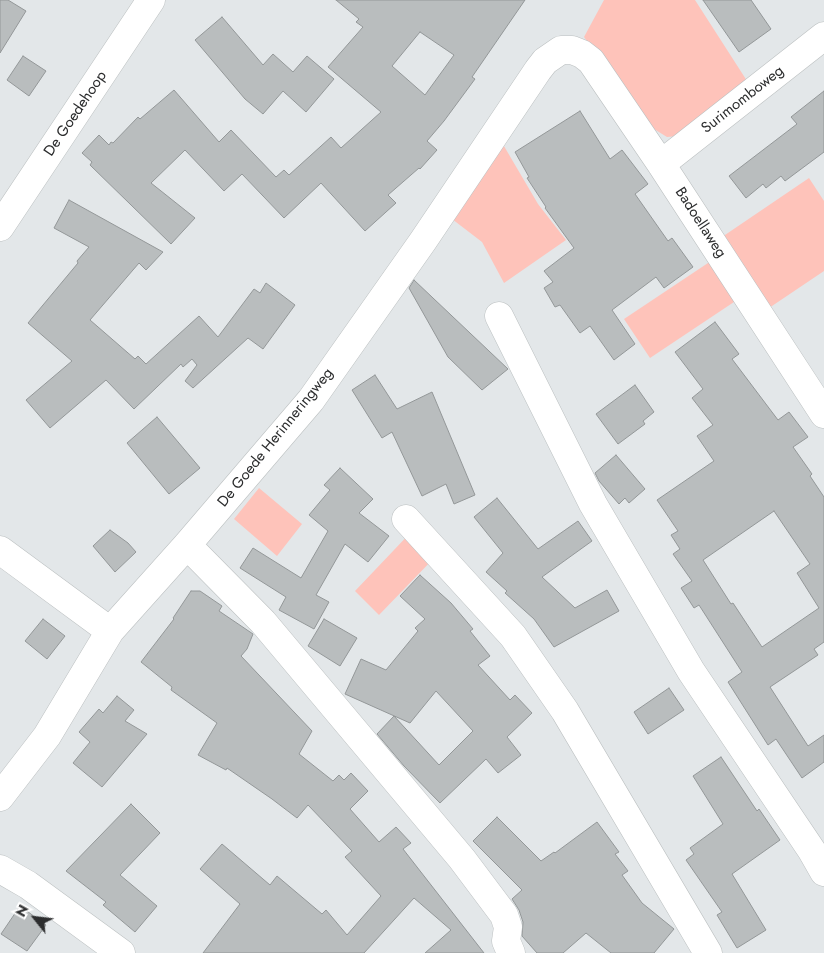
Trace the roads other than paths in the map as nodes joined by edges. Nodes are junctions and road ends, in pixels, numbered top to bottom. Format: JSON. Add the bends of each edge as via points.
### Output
{"nodes":[{"id":1,"x":151,"y":0,"type":"edge"},
{"id":2,"x":824,"y":36,"type":"edge"},
{"id":3,"x":562,"y":50,"type":"joint"},
{"id":4,"x":661,"y":164,"type":"junction"},
{"id":5,"x":0,"y":227,"type":"edge"},
{"id":6,"x":498,"y":316,"type":"dead end"},
{"id":7,"x":824,"y":414,"type":"edge"},
{"id":8,"x":406,"y":519,"type":"dead end"},
{"id":9,"x":188,"y":545,"type":"junction"},
{"id":10,"x":0,"y":550,"type":"edge"},
{"id":11,"x":110,"y":631,"type":"junction"},
{"id":12,"x":0,"y":797,"type":"edge"},
{"id":13,"x":0,"y":868,"type":"edge"},
{"id":14,"x":824,"y":872,"type":"edge"},
{"id":15,"x":121,"y":953,"type":"edge"},
{"id":16,"x":511,"y":953,"type":"edge"},
{"id":17,"x":708,"y":953,"type":"edge"}],
"edges":[{"from":1,"to":5,"type":"street","name":"De Goedehoop"},
{"from":2,"to":4,"type":"street","name":"Surimomboweg"},
{"from":3,"to":4,"type":"street","name":"Badoellaweg","via":[[572,50],[591,61]]},
{"from":3,"to":9,"type":"street","name":"De Goede Herinneringweg","via":[[538,70],[312,400]]},
{"from":4,"to":7,"type":"street","name":"Badoellaweg"},
{"from":6,"to":14,"type":"street","via":[[598,512],[691,671]]},
{"from":8,"to":17,"type":"street","via":[[513,636],[565,711]]},
{"from":9,"to":11,"type":"street","name":"De Goede Herinneringweg"},
{"from":9,"to":16,"type":"street","via":[[263,622],[462,859],[504,915],[508,927],[506,941]]},
{"from":10,"to":11,"type":"street"},
{"from":11,"to":12,"type":"street","name":"De Goede Herinneringweg","via":[[47,736]]},
{"from":13,"to":15,"type":"street"}]}
